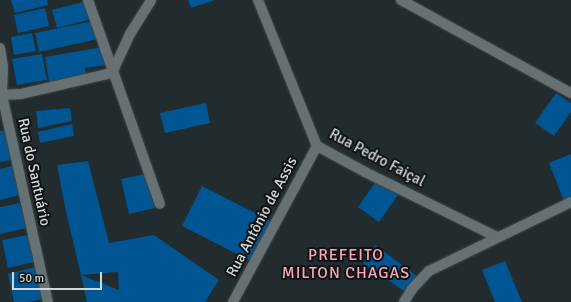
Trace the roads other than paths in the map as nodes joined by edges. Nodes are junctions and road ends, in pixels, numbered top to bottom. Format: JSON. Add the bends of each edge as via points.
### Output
{"nodes":[{"id":1,"x":88,"y":0,"type":"edge"},
{"id":2,"x":151,"y":0,"type":"edge"},
{"id":3,"x":258,"y":0,"type":"edge"},
{"id":4,"x":401,"y":0,"type":"edge"},
{"id":5,"x":0,"y":48,"type":"edge"},
{"id":6,"x":112,"y":73,"type":"junction"},
{"id":7,"x":571,"y":93,"type":"edge"},
{"id":8,"x":1,"y":95,"type":"edge"},
{"id":9,"x":317,"y":146,"type":"junction"},
{"id":10,"x":571,"y":202,"type":"edge"},
{"id":11,"x":160,"y":204,"type":"dead end"},
{"id":12,"x":497,"y":237,"type":"junction"},
{"id":13,"x":48,"y":302,"type":"edge"},
{"id":14,"x":233,"y":302,"type":"edge"},
{"id":15,"x":404,"y":302,"type":"edge"}],
"edges":[{"from":1,"to":6,"type":"street"},
{"from":2,"to":6,"type":"street","via":[[130,34]]},
{"from":3,"to":9,"type":"street","name":"Rua Pedro Faiçal"},
{"from":4,"to":7,"type":"street"},
{"from":5,"to":8,"type":"street","name":"Rua do Santuário","via":[[3,66]]},
{"from":6,"to":8,"type":"street","via":[[22,94]]},
{"from":6,"to":11,"type":"street"},
{"from":8,"to":13,"type":"street","name":"Rua do Santuário"},
{"from":9,"to":12,"type":"street","name":"Rua Pedro Faiçal"},
{"from":9,"to":14,"type":"street","name":"Rua Antônio de Assis"},
{"from":10,"to":12,"type":"street"},
{"from":12,"to":15,"type":"street","via":[[429,271]]}]}
